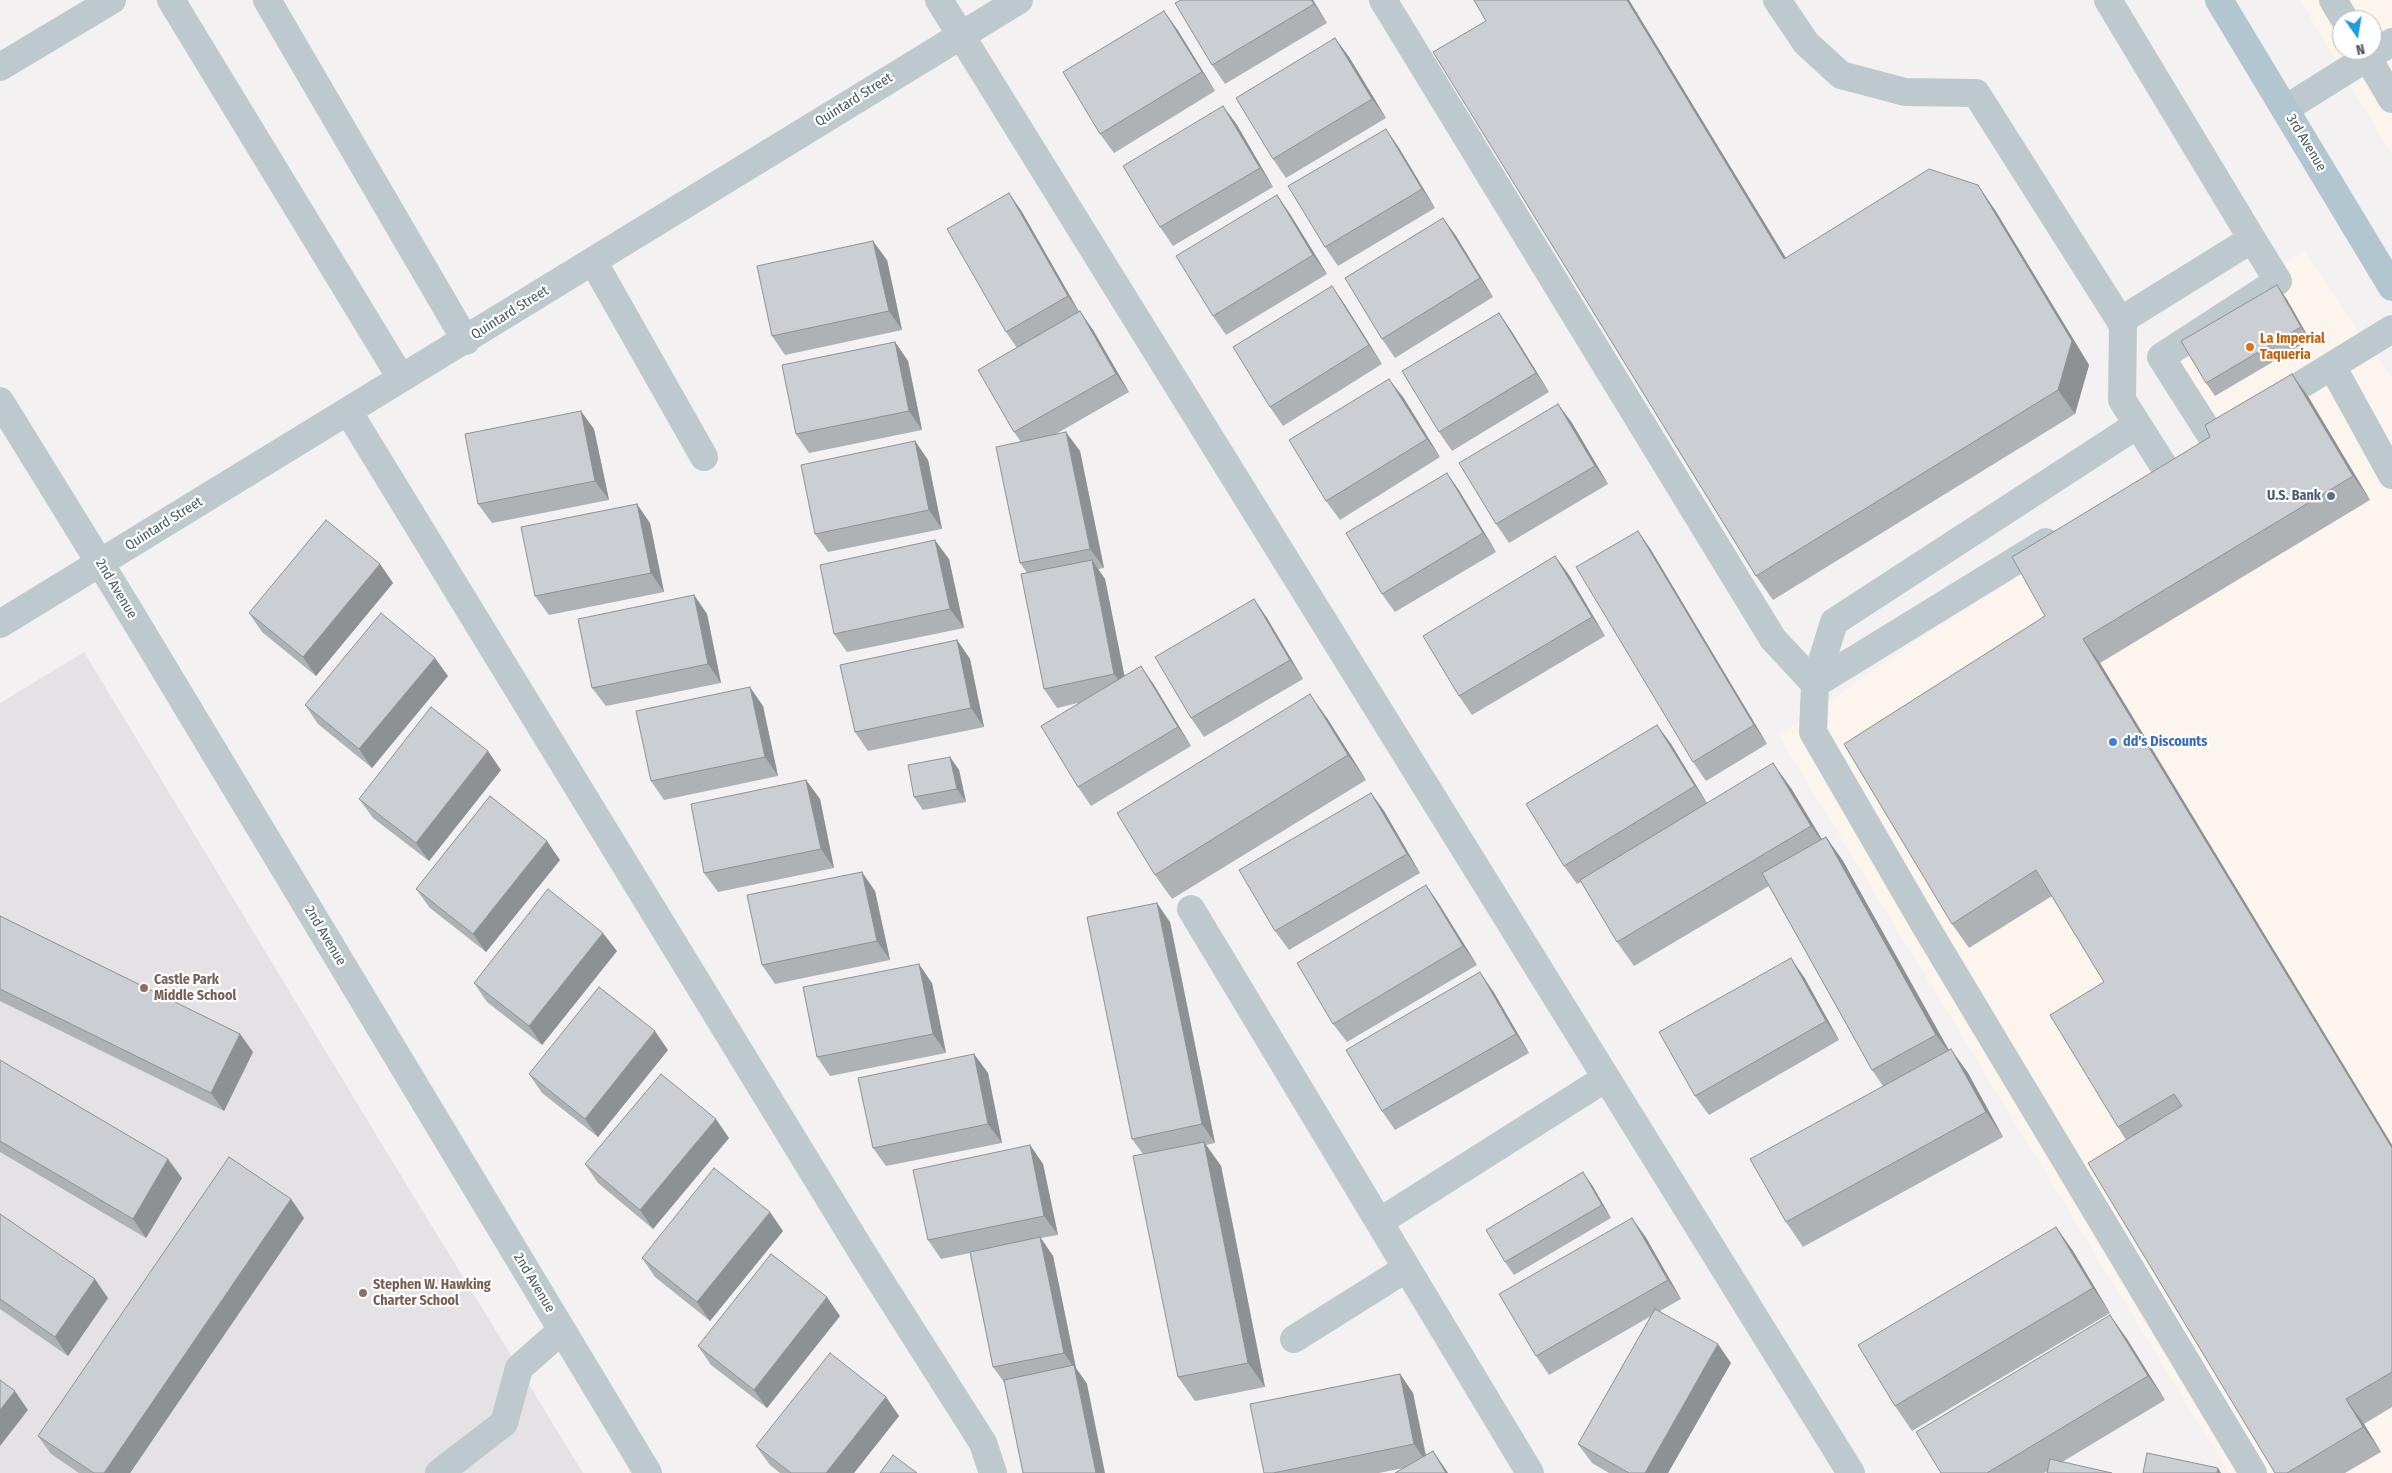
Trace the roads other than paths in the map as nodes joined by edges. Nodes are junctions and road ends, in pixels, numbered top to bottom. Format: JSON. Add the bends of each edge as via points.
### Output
{"nodes":[{"id":1,"x":112,"y":0,"type":"edge"},
{"id":2,"x":171,"y":0,"type":"edge"},
{"id":3,"x":267,"y":0,"type":"edge"},
{"id":4,"x":939,"y":0,"type":"edge"},
{"id":5,"x":1383,"y":0,"type":"edge"},
{"id":6,"x":1777,"y":0,"type":"edge"},
{"id":7,"x":2108,"y":0,"type":"edge"},
{"id":8,"x":2219,"y":0,"type":"edge"},
{"id":9,"x":1008,"y":3,"type":"edge"},
{"id":10,"x":960,"y":34,"type":"junction"},
{"id":11,"x":2355,"y":60,"type":"edge"},
{"id":12,"x":2369,"y":60,"type":"edge"},
{"id":13,"x":0,"y":68,"type":"edge"},
{"id":14,"x":2392,"y":99,"type":"edge"},
{"id":15,"x":2285,"y":110,"type":"junction"},
{"id":16,"x":2252,"y":239,"type":"junction"},
{"id":17,"x":593,"y":262,"type":"junction"},
{"id":18,"x":2392,"y":287,"type":"edge"},
{"id":19,"x":2120,"y":320,"type":"junction"},
{"id":20,"x":2392,"y":329,"type":"edge"},
{"id":21,"x":466,"y":341,"type":"junction"},
{"id":22,"x":2332,"y":366,"type":"junction"},
{"id":23,"x":402,"y":378,"type":"junction"},
{"id":24,"x":0,"y":401,"type":"edge"},
{"id":25,"x":348,"y":411,"type":"junction"},
{"id":26,"x":2138,"y":425,"type":"junction"},
{"id":27,"x":2213,"y":439,"type":"junction"},
{"id":28,"x":704,"y":457,"type":"dead end"},
{"id":29,"x":2165,"y":468,"type":"junction"},
{"id":30,"x":2392,"y":475,"type":"edge"},
{"id":31,"x":2140,"y":484,"type":"edge"},
{"id":32,"x":2065,"y":530,"type":"edge"},
{"id":33,"x":100,"y":563,"type":"junction"},
{"id":34,"x":0,"y":624,"type":"edge"},
{"id":35,"x":1815,"y":684,"type":"junction"},
{"id":36,"x":1191,"y":909,"type":"dead end"},
{"id":37,"x":1606,"y":1078,"type":"junction"},
{"id":38,"x":1379,"y":1222,"type":"junction"},
{"id":39,"x":1407,"y":1268,"type":"junction"},
{"id":40,"x":562,"y":1330,"type":"junction"},
{"id":41,"x":1294,"y":1339,"type":"dead end"},
{"id":42,"x":439,"y":1473,"type":"edge"},
{"id":43,"x":648,"y":1473,"type":"edge"},
{"id":44,"x":993,"y":1473,"type":"edge"},
{"id":45,"x":1530,"y":1473,"type":"edge"},
{"id":46,"x":1851,"y":1473,"type":"edge"},
{"id":47,"x":2252,"y":1473,"type":"edge"}],
"edges":[{"from":1,"to":13,"type":"street"},
{"from":2,"to":23,"type":"street"},
{"from":3,"to":21,"type":"street"},
{"from":4,"to":10,"type":"street"},
{"from":5,"to":35,"type":"street","via":[[1773,639]]},
{"from":6,"to":19,"type":"street","via":[[1806,43],[1840,75],[1905,92],[1976,93]]},
{"from":7,"to":16,"type":"street"},
{"from":8,"to":15,"type":"main road","name":"3rd Avenue"},
{"from":9,"to":10,"type":"street","name":"Quintard Street"},
{"from":10,"to":17,"type":"street","name":"Quintard Street"},
{"from":10,"to":37,"type":"street"},
{"from":11,"to":15,"type":"street"},
{"from":12,"to":14,"type":"street"},
{"from":15,"to":18,"type":"main road","name":"3rd Avenue"},
{"from":16,"to":19,"type":"street"},
{"from":16,"to":27,"type":"street","via":[[2278,281],[2161,357]]},
{"from":17,"to":21,"type":"street","name":"Quintard Street"},
{"from":17,"to":28,"type":"street"},
{"from":19,"to":26,"type":"street","via":[[2123,325],[2122,400]]},
{"from":20,"to":22,"type":"street"},
{"from":21,"to":23,"type":"street","name":"Quintard Street"},
{"from":22,"to":27,"type":"street"},
{"from":22,"to":30,"type":"street"},
{"from":23,"to":25,"type":"street","name":"Quintard Street"},
{"from":24,"to":33,"type":"street","name":"2nd Avenue"},
{"from":25,"to":33,"type":"street","name":"Quintard Street"},
{"from":25,"to":44,"type":"street","via":[[864,1257],[983,1443]]},
{"from":26,"to":29,"type":"street"},
{"from":26,"to":35,"type":"street","via":[[1834,622]]},
{"from":27,"to":29,"type":"street"},
{"from":29,"to":31,"type":"street"},
{"from":32,"to":35,"type":"street"},
{"from":33,"to":34,"type":"street","name":"Quintard Street"},
{"from":33,"to":40,"type":"street","name":"2nd Avenue"},
{"from":35,"to":47,"type":"street","via":[[1813,732]]},
{"from":36,"to":38,"type":"street"},
{"from":37,"to":38,"type":"street"},
{"from":37,"to":46,"type":"street"},
{"from":38,"to":39,"type":"street"},
{"from":39,"to":41,"type":"street"},
{"from":39,"to":45,"type":"street"},
{"from":40,"to":42,"type":"street","via":[[519,1368],[504,1423]]},
{"from":40,"to":43,"type":"street","name":"2nd Avenue"}]}
